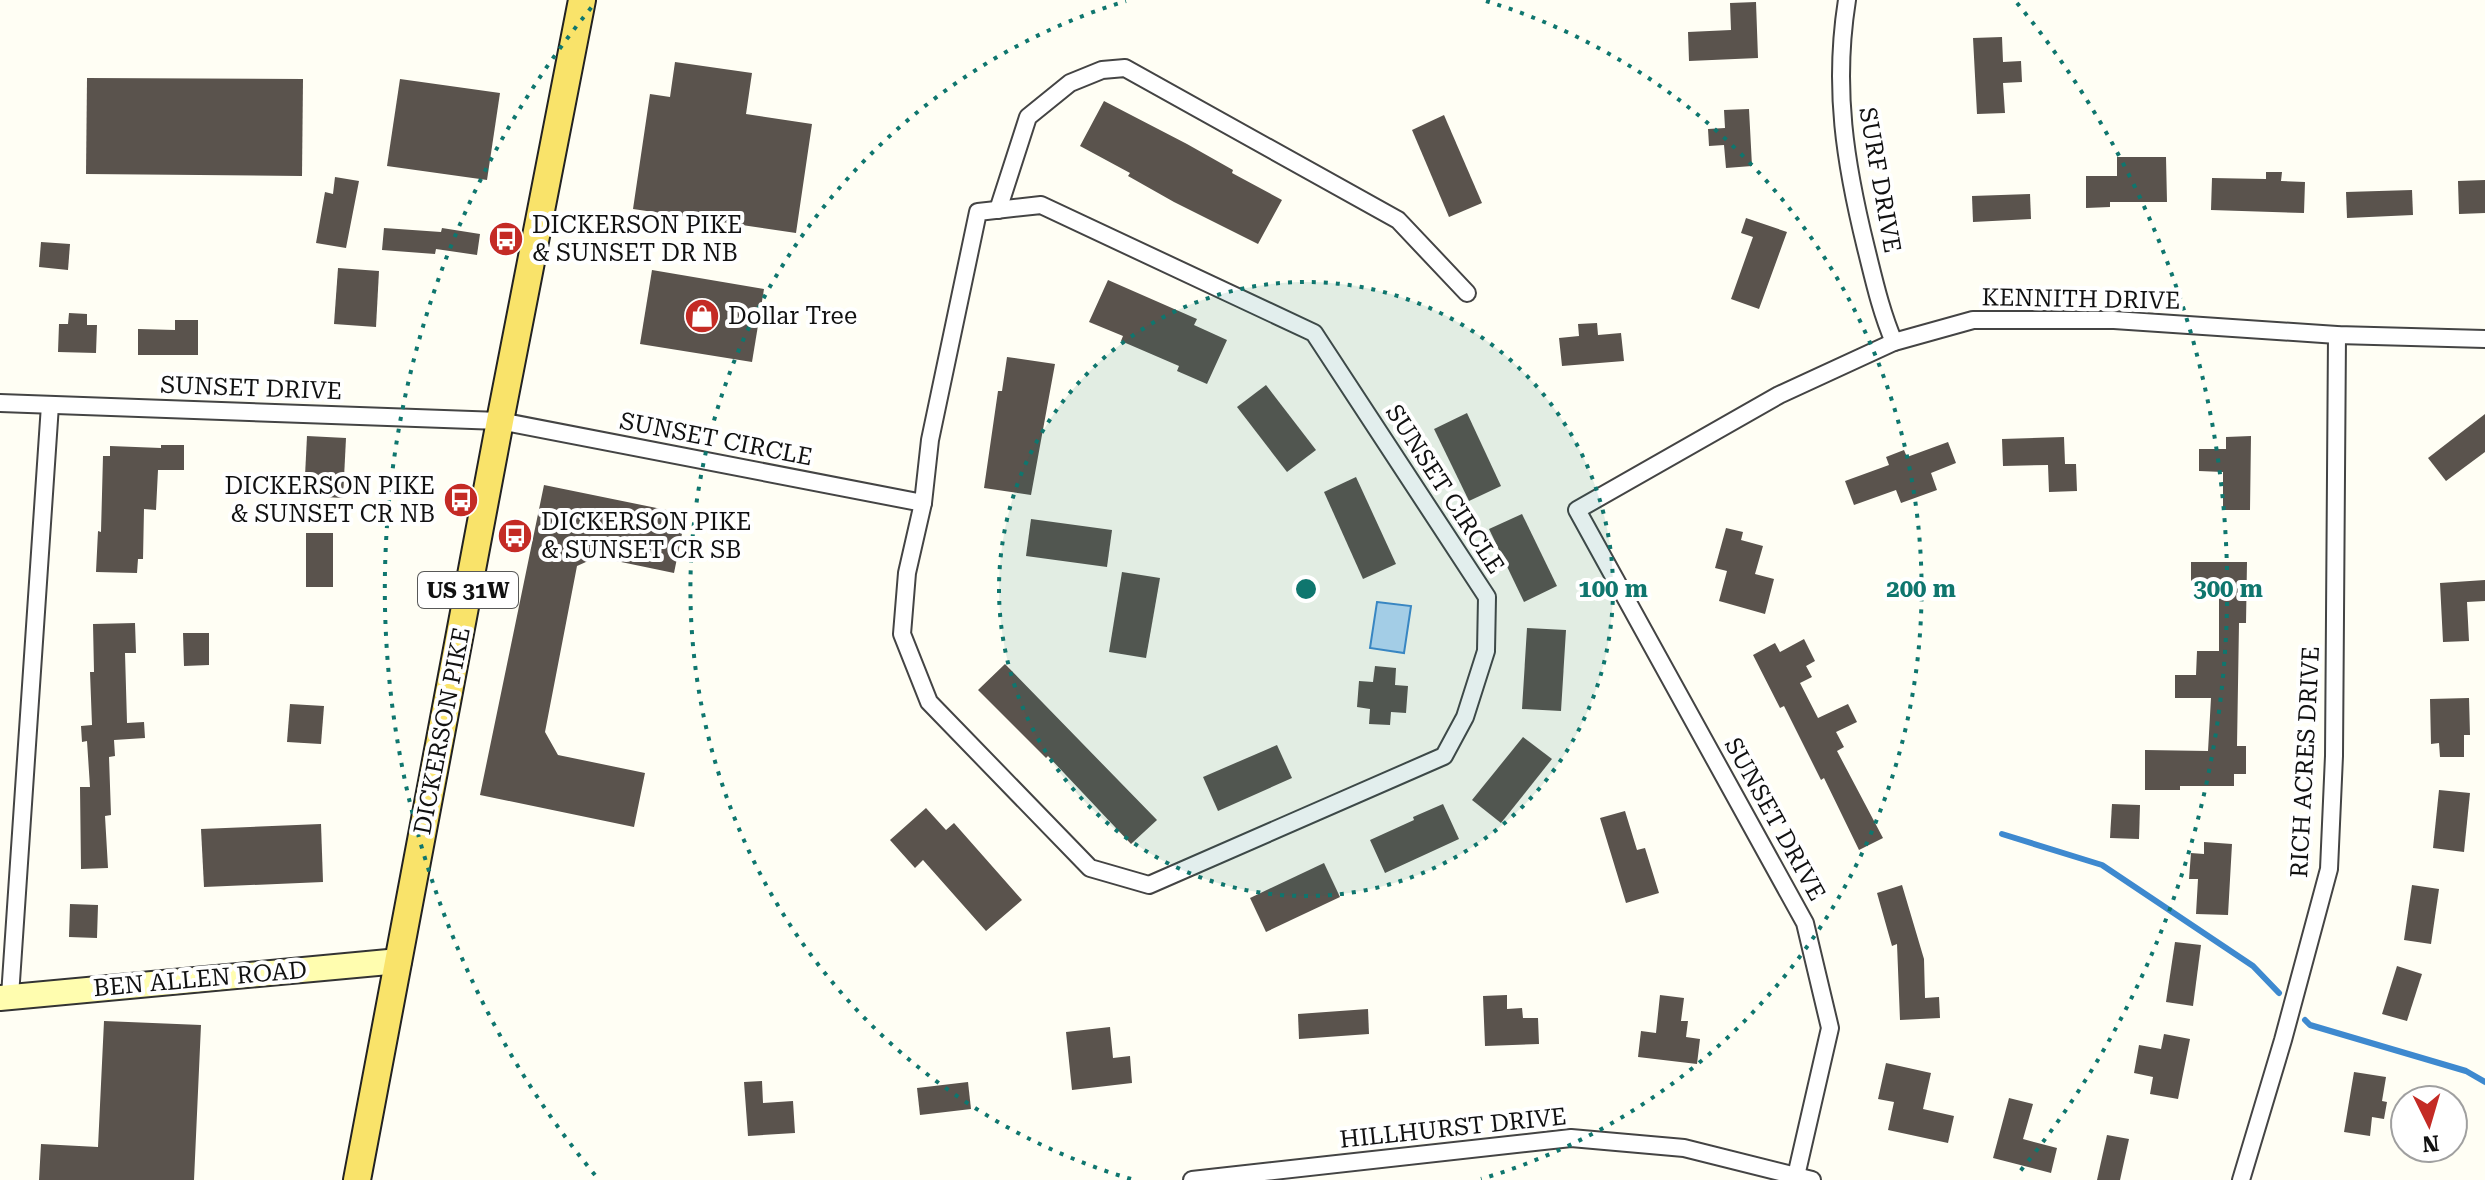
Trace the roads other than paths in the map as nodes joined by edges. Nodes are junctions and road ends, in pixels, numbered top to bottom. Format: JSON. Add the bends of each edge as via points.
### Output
{"nodes":[{"id":1,"x":582,"y":0,"type":"edge"},
{"id":2,"x":1847,"y":0,"type":"edge"},
{"id":3,"x":998,"y":210,"type":"junction"},
{"id":4,"x":1467,"y":293,"type":"dead end"},
{"id":5,"x":2337,"y":335,"type":"junction"},
{"id":6,"x":2485,"y":339,"type":"edge"},
{"id":7,"x":1894,"y":342,"type":"junction"},
{"id":8,"x":0,"y":403,"type":"edge"},
{"id":9,"x":50,"y":405,"type":"junction"},
{"id":10,"x":500,"y":421,"type":"junction"},
{"id":11,"x":923,"y":503,"type":"junction"},
{"id":12,"x":1577,"y":510,"type":"joint"},
{"id":13,"x":399,"y":961,"type":"junction"},
{"id":14,"x":5,"y":997,"type":"edge"},
{"id":15,"x":1804,"y":1178,"type":"edge"},
{"id":16,"x":357,"y":1180,"type":"edge"},
{"id":17,"x":1192,"y":1180,"type":"edge"},
{"id":18,"x":2241,"y":1180,"type":"edge"}],
"edges":[{"from":1,"to":10,"type":"main road","name":"DICKERSON PIKE","number":"US 31W"},
{"from":2,"to":7,"type":"street","name":"SURF DRIVE","via":[[1840,88],[1845,150]]},
{"from":3,"to":4,"type":"street","via":[[1028,117],[1070,83],[1102,70],[1125,68],[1398,220]]},
{"from":3,"to":11,"type":"street","name":"SUNSET CIRCLE","via":[[978,212],[930,440]]},
{"from":3,"to":11,"type":"street","name":"SUNSET CIRCLE","via":[[1041,205],[1314,333],[1487,597],[1486,651],[1465,717],[1444,756],[1149,885],[1090,868],[929,702],[902,634],[907,573]]},
{"from":5,"to":6,"type":"street","name":"KENNITH DRIVE"},
{"from":5,"to":7,"type":"street","name":"KENNITH DRIVE","via":[[2114,320],[1973,320]]},
{"from":5,"to":18,"type":"street","name":"RICH ACRES DRIVE","via":[[2329,869]]},
{"from":7,"to":12,"type":"street","name":"KENNITH DRIVE","via":[[1779,395]]},
{"from":8,"to":9,"type":"street","name":"SUNSET DRIVE"},
{"from":9,"to":10,"type":"street","name":"SUNSET DRIVE"},
{"from":9,"to":14,"type":"street"},
{"from":10,"to":11,"type":"street","name":"SUNSET CIRCLE"},
{"from":10,"to":13,"type":"main road","name":"DICKERSON PIKE","number":"US 31W"},
{"from":12,"to":15,"type":"street","name":"SUNSET DRIVE","via":[[1805,923],[1830,1028]]},
{"from":13,"to":14,"type":"street","name":"BEN ALLEN ROAD"},
{"from":13,"to":16,"type":"main road","name":"DICKERSON PIKE","number":"US 31W"},
{"from":15,"to":17,"type":"street","name":"HILLHURST DRIVE","via":[[1684,1148],[1571,1138]]}]}
